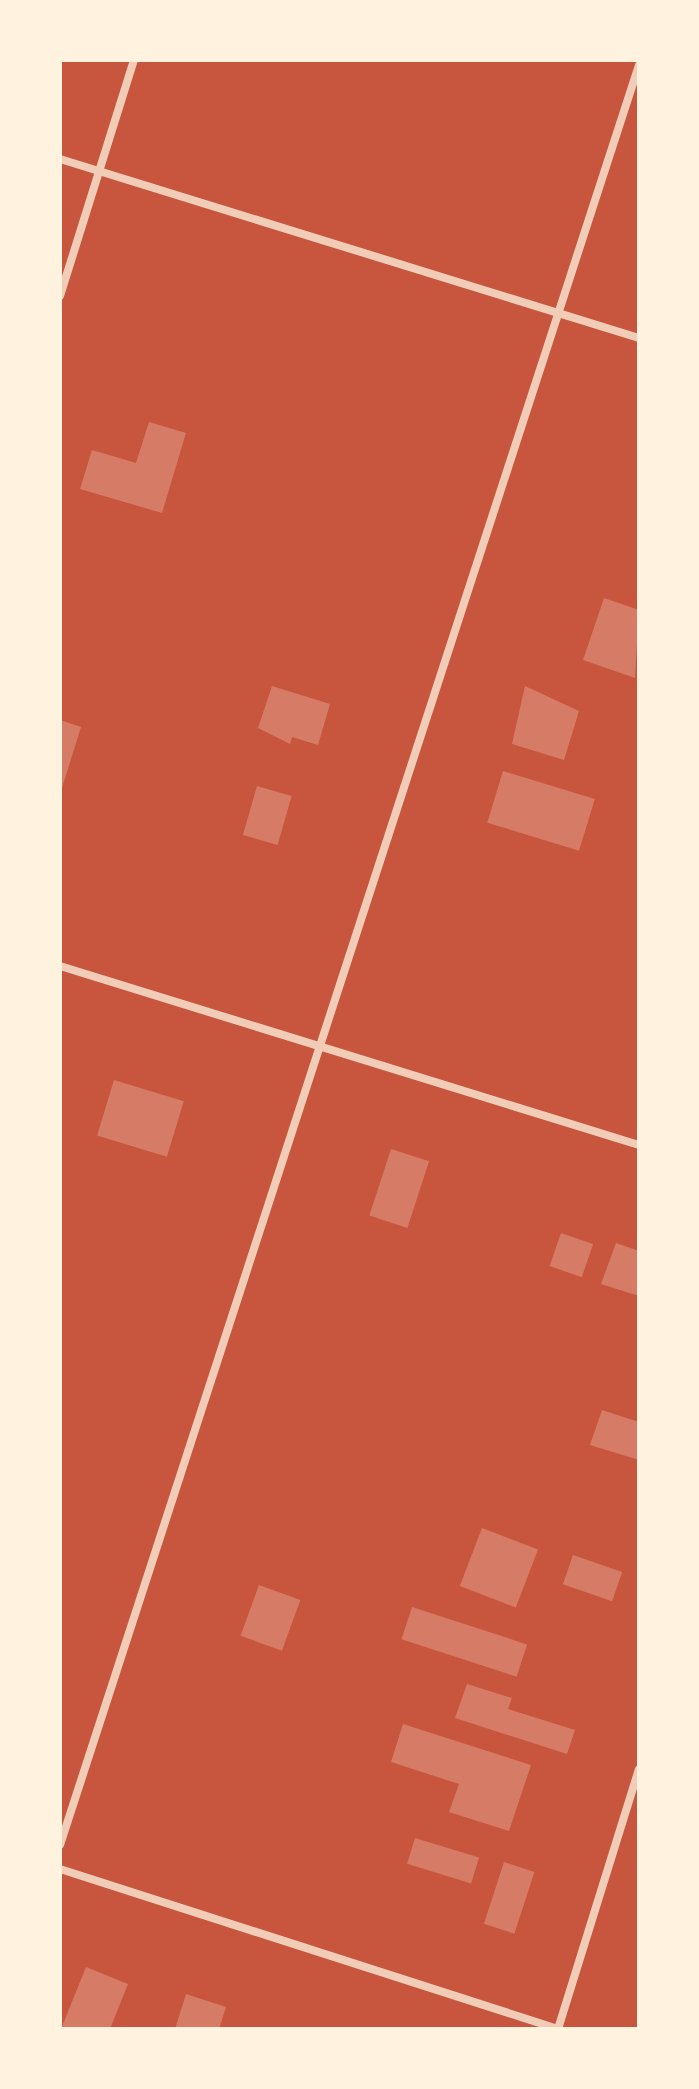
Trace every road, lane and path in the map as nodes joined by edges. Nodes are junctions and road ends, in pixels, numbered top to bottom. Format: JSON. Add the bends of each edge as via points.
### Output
{"nodes":[{"id":1,"x":134,"y":60,"type":"edge"},
{"id":2,"x":639,"y":65,"type":"edge"},
{"id":3,"x":60,"y":159,"type":"edge"},
{"id":4,"x":100,"y":172,"type":"junction"},
{"id":5,"x":60,"y":296,"type":"edge"},
{"id":6,"x":560,"y":312,"type":"junction"},
{"id":7,"x":639,"y":338,"type":"edge"},
{"id":8,"x":60,"y":966,"type":"edge"},
{"id":9,"x":325,"y":1045,"type":"junction"},
{"id":10,"x":639,"y":1145,"type":"edge"},
{"id":11,"x":639,"y":1769,"type":"edge"},
{"id":12,"x":60,"y":1845,"type":"edge"},
{"id":13,"x":60,"y":1869,"type":"edge"},
{"id":14,"x":558,"y":2029,"type":"edge"}],
"edges":[{"from":1,"to":4,"type":"street"},
{"from":2,"to":6,"type":"street"},
{"from":3,"to":4,"type":"street"},
{"from":4,"to":5,"type":"street"},
{"from":4,"to":6,"type":"street"},
{"from":6,"to":7,"type":"street"},
{"from":6,"to":9,"type":"street"},
{"from":8,"to":9,"type":"street"},
{"from":9,"to":10,"type":"street"},
{"from":9,"to":12,"type":"street"},
{"from":11,"to":14,"type":"street"},
{"from":13,"to":14,"type":"street"}]}
